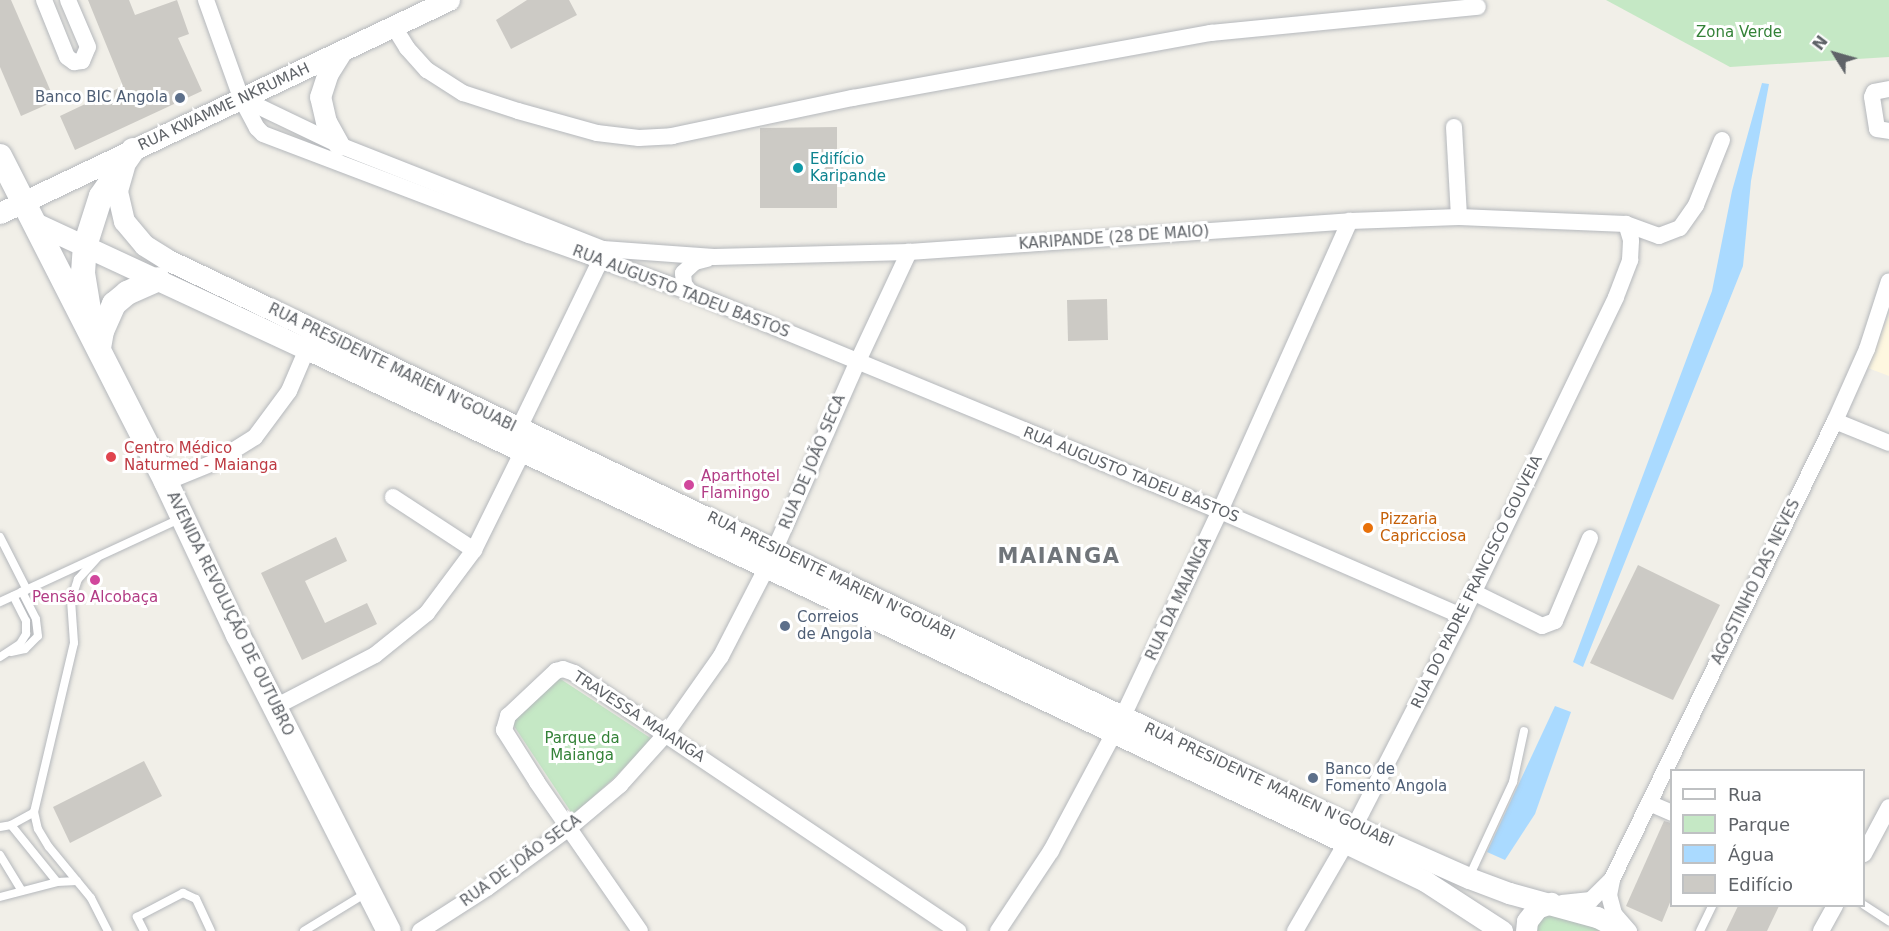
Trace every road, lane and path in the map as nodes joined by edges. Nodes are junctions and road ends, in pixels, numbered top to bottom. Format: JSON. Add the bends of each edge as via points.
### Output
{"nodes":[{"id":1,"x":44,"y":0,"type":"edge"},
{"id":2,"x":68,"y":0,"type":"edge"},
{"id":3,"x":206,"y":0,"type":"edge"},
{"id":4,"x":422,"y":0,"type":"edge"},
{"id":5,"x":449,"y":0,"type":"edge"},
{"id":6,"x":1432,"y":6,"type":"edge"},
{"id":7,"x":1478,"y":7,"type":"dead end"},
{"id":8,"x":394,"y":27,"type":"junction"},
{"id":9,"x":342,"y":51,"type":"junction"},
{"id":10,"x":1889,"y":90,"type":"edge"},
{"id":11,"x":241,"y":98,"type":"junction"},
{"id":12,"x":1454,"y":127,"type":"dead end"},
{"id":13,"x":1889,"y":131,"type":"edge"},
{"id":14,"x":1722,"y":140,"type":"dead end"},
{"id":15,"x":339,"y":145,"type":"junction"},
{"id":16,"x":133,"y":150,"type":"junction"},
{"id":17,"x":0,"y":156,"type":"edge"},
{"id":18,"x":28,"y":212,"type":"junction"},
{"id":19,"x":0,"y":213,"type":"edge"},
{"id":20,"x":1459,"y":217,"type":"junction"},
{"id":21,"x":1350,"y":221,"type":"junction"},
{"id":22,"x":1626,"y":224,"type":"junction"},
{"id":23,"x":85,"y":246,"type":"junction"},
{"id":24,"x":909,"y":252,"type":"junction"},
{"id":25,"x":602,"y":254,"type":"junction"},
{"id":26,"x":714,"y":257,"type":"junction"},
{"id":27,"x":159,"y":279,"type":"junction"},
{"id":28,"x":1889,"y":281,"type":"edge"},
{"id":29,"x":690,"y":292,"type":"junction"},
{"id":30,"x":307,"y":349,"type":"junction"},
{"id":31,"x":99,"y":353,"type":"junction"},
{"id":32,"x":857,"y":363,"type":"junction"},
{"id":33,"x":1835,"y":421,"type":"junction"},
{"id":34,"x":519,"y":429,"type":"junction"},
{"id":35,"x":1889,"y":443,"type":"edge"},
{"id":36,"x":523,"y":451,"type":"junction"},
{"id":37,"x":166,"y":482,"type":"junction"},
{"id":38,"x":393,"y":497,"type":"dead end"},
{"id":39,"x":1220,"y":511,"type":"junction"},
{"id":40,"x":183,"y":517,"type":"junction"},
{"id":41,"x":0,"y":537,"type":"edge"},
{"id":42,"x":1590,"y":538,"type":"dead end"},
{"id":43,"x":474,"y":550,"type":"junction"},
{"id":44,"x":98,"y":556,"type":"junction"},
{"id":45,"x":772,"y":558,"type":"junction"},
{"id":46,"x":25,"y":590,"type":"junction"},
{"id":47,"x":1473,"y":592,"type":"junction"},
{"id":48,"x":13,"y":596,"type":"junction"},
{"id":49,"x":0,"y":602,"type":"edge"},
{"id":50,"x":1462,"y":616,"type":"junction"},
{"id":51,"x":11,"y":652,"type":"junction"},
{"id":52,"x":0,"y":657,"type":"edge"},
{"id":53,"x":275,"y":707,"type":"junction"},
{"id":54,"x":1119,"y":724,"type":"junction"},
{"id":55,"x":1524,"y":731,"type":"dead end"},
{"id":56,"x":666,"y":734,"type":"junction"},
{"id":57,"x":1649,"y":803,"type":"junction"},
{"id":58,"x":1889,"y":807,"type":"edge"},
{"id":59,"x":34,"y":812,"type":"junction"},
{"id":60,"x":1670,"y":813,"type":"edge"},
{"id":61,"x":10,"y":825,"type":"junction"},
{"id":62,"x":0,"y":827,"type":"edge"},
{"id":63,"x":569,"y":828,"type":"junction"},
{"id":64,"x":1350,"y":835,"type":"junction"},
{"id":65,"x":1865,"y":850,"type":"edge"},
{"id":66,"x":0,"y":855,"type":"edge"},
{"id":67,"x":1469,"y":878,"type":"junction"},
{"id":68,"x":1612,"y":879,"type":"junction"},
{"id":69,"x":57,"y":882,"type":"junction"},
{"id":70,"x":77,"y":882,"type":"junction"},
{"id":71,"x":22,"y":891,"type":"junction"},
{"id":72,"x":369,"y":891,"type":"junction"},
{"id":73,"x":0,"y":897,"type":"edge"},
{"id":74,"x":1551,"y":903,"type":"junction"},
{"id":75,"x":1865,"y":906,"type":"edge"},
{"id":76,"x":1712,"y":907,"type":"edge"},
{"id":77,"x":1834,"y":907,"type":"edge"},
{"id":78,"x":1889,"y":921,"type":"edge"},
{"id":79,"x":108,"y":931,"type":"edge"},
{"id":80,"x":144,"y":931,"type":"edge"},
{"id":81,"x":210,"y":931,"type":"edge"},
{"id":82,"x":304,"y":931,"type":"edge"},
{"id":83,"x":389,"y":931,"type":"edge"},
{"id":84,"x":420,"y":931,"type":"edge"},
{"id":85,"x":640,"y":931,"type":"edge"},
{"id":86,"x":958,"y":931,"type":"edge"},
{"id":87,"x":998,"y":931,"type":"edge"},
{"id":88,"x":1295,"y":931,"type":"edge"},
{"id":89,"x":1502,"y":931,"type":"edge"},
{"id":90,"x":1526,"y":931,"type":"edge"},
{"id":91,"x":1623,"y":931,"type":"edge"},
{"id":92,"x":1630,"y":931,"type":"edge"},
{"id":93,"x":1700,"y":931,"type":"edge"},
{"id":94,"x":1821,"y":931,"type":"edge"}],
"edges":[{"from":1,"to":2,"type":"street","via":[[67,57],[74,63],[82,61],[88,47]]},
{"from":3,"to":11,"type":"street"},
{"from":4,"to":8,"type":"street"},
{"from":5,"to":8,"type":"street","name":"RUA KWAMME NKRUMAH"},
{"from":6,"to":7,"type":"street"},
{"from":6,"to":8,"type":"street","via":[[1211,33],[853,98],[672,136],[639,138],[597,133],[463,93],[427,70]]},
{"from":8,"to":9,"type":"street","name":"RUA KWAMME NKRUMAH"},
{"from":9,"to":11,"type":"street","name":"RUA KWAMME NKRUMAH"},
{"from":9,"to":15,"type":"street","via":[[328,73],[320,97],[326,122]]},
{"from":10,"to":13,"type":"street","via":[[1874,92],[1872,97],[1877,129]]},
{"from":11,"to":15,"type":"street","name":"RUA AUGUSTO TADEU BASTOS"},
{"from":11,"to":16,"type":"street","name":"RUA KWAMME NKRUMAH"},
{"from":11,"to":25,"type":"street","name":"RUA AUGUSTO TADEU BASTOS","via":[[263,134],[529,235]]},
{"from":12,"to":20,"type":"street"},
{"from":14,"to":22,"type":"street","name":"KARIPANDE (28 DE MAIO)","via":[[1696,205],[1680,228],[1659,236]]},
{"from":15,"to":25,"type":"street","name":"RUA AUGUSTO TADEU BASTOS"},
{"from":16,"to":18,"type":"street","name":"RUA KWAMME NKRUMAH"},
{"from":16,"to":23,"type":"main road","via":[[101,196]]},
{"from":16,"to":34,"type":"street","name":"RUA PRESIDENTE MARIEN N'GOUABI","via":[[119,176],[117,191],[124,221],[144,245]]},
{"from":17,"to":18,"type":"main road","name":"AVENIDA REVOLUÇÃO DE OUTUBRO"},
{"from":18,"to":19,"type":"street","name":"RUA KWAMME NKRUMAH"},
{"from":18,"to":23,"type":"street","name":"RUA PRESIDENTE MARIEN N'GOUABI"},
{"from":18,"to":31,"type":"main road","name":"AVENIDA REVOLUÇÃO DE OUTUBRO"},
{"from":20,"to":21,"type":"street","name":"KARIPANDE (28 DE MAIO)"},
{"from":20,"to":22,"type":"street","name":"KARIPANDE (28 DE MAIO)"},
{"from":21,"to":24,"type":"street","name":"KARIPANDE (28 DE MAIO)"},
{"from":21,"to":39,"type":"street","name":"RUA DA MAIANGA"},
{"from":22,"to":47,"type":"street","name":"RUA DO PADRE FRANCISCO GOUVEIA","via":[[1631,240],[1630,260],[1616,297]]},
{"from":23,"to":27,"type":"street","name":"RUA PRESIDENTE MARIEN N'GOUABI"},
{"from":23,"to":31,"type":"main road","via":[[83,273]]},
{"from":24,"to":26,"type":"street","name":"KARIPANDE (28 DE MAIO)"},
{"from":24,"to":32,"type":"street","name":"RUA DE JOÃO SECA"},
{"from":25,"to":26,"type":"street","name":"KARIPANDE (28 DE MAIO)"},
{"from":25,"to":29,"type":"street","name":"RUA AUGUSTO TADEU BASTOS"},
{"from":25,"to":34,"type":"street"},
{"from":26,"to":29,"type":"street","via":[[695,262],[682,273]]},
{"from":27,"to":30,"type":"street","name":"RUA PRESIDENTE MARIEN N'GOUABI"},
{"from":27,"to":31,"type":"main road","via":[[127,293],[114,304],[102,331]]},
{"from":28,"to":33,"type":"street","name":"AGOSTINHO DAS NEVES","via":[[1867,349]]},
{"from":29,"to":32,"type":"street","name":"RUA AUGUSTO TADEU BASTOS"},
{"from":30,"to":36,"type":"street","name":"RUA PRESIDENTE MARIEN N'GOUABI"},
{"from":30,"to":37,"type":"street","via":[[289,390],[255,437],[215,462]]},
{"from":31,"to":37,"type":"main road","name":"AVENIDA REVOLUÇÃO DE OUTUBRO"},
{"from":32,"to":39,"type":"street","name":"RUA AUGUSTO TADEU BASTOS"},
{"from":32,"to":45,"type":"street","name":"RUA DE JOÃO SECA"},
{"from":33,"to":35,"type":"street"},
{"from":33,"to":57,"type":"street","name":"AGOSTINHO DAS NEVES"},
{"from":34,"to":45,"type":"street","name":"RUA PRESIDENTE MARIEN N'GOUABI"},
{"from":36,"to":43,"type":"street"},
{"from":36,"to":45,"type":"street","name":"RUA PRESIDENTE MARIEN N'GOUABI"},
{"from":37,"to":40,"type":"main road","name":"AVENIDA REVOLUÇÃO DE OUTUBRO"},
{"from":38,"to":43,"type":"street"},
{"from":39,"to":50,"type":"street","name":"RUA AUGUSTO TADEU BASTOS"},
{"from":39,"to":54,"type":"street","name":"RUA DA MAIANGA"},
{"from":40,"to":44,"type":"lane"},
{"from":40,"to":53,"type":"main road","name":"AVENIDA REVOLUÇÃO DE OUTUBRO"},
{"from":41,"to":46,"type":"lane"},
{"from":42,"to":47,"type":"street","via":[[1554,621],[1542,626]]},
{"from":43,"to":53,"type":"street","via":[[452,583],[408,631],[375,655]]},
{"from":44,"to":46,"type":"lane"},
{"from":44,"to":59,"type":"lane","via":[[78,579],[71,600],[74,643]]},
{"from":45,"to":54,"type":"street","name":"RUA PRESIDENTE MARIEN N'GOUABI"},
{"from":45,"to":56,"type":"street","name":"RUA DE JOÃO SECA","via":[[722,656]]},
{"from":46,"to":48,"type":"lane"},
{"from":46,"to":51,"type":"lane","via":[[38,636],[25,649]]},
{"from":47,"to":50,"type":"street","name":"RUA DO PADRE FRANCISCO GOUVEIA"},
{"from":48,"to":49,"type":"lane"},
{"from":48,"to":51,"type":"lane","via":[[27,627]]},
{"from":50,"to":64,"type":"street","name":"RUA DO PADRE FRANCISCO GOUVEIA"},
{"from":51,"to":52,"type":"lane"},
{"from":53,"to":72,"type":"main road","name":"AVENIDA REVOLUÇÃO DE OUTUBRO"},
{"from":54,"to":64,"type":"street","name":"RUA PRESIDENTE MARIEN N'GOUABI"},
{"from":54,"to":87,"type":"street","name":"RUA DA MAIANGA","via":[[1051,851]]},
{"from":55,"to":67,"type":"lane","via":[[1513,782]]},
{"from":56,"to":63,"type":"street","name":"RUA DE JOÃO SECA","via":[[620,785]]},
{"from":56,"to":63,"type":"street","name":"TRAVESSA MAIANGA","via":[[563,669],[556,671],[508,716],[504,726],[507,736]]},
{"from":56,"to":86,"type":"street","name":"TRAVESSA MAIANGA"},
{"from":57,"to":60,"type":"street"},
{"from":57,"to":68,"type":"street","name":"AGOSTINHO DAS NEVES"},
{"from":58,"to":65,"type":"street"},
{"from":59,"to":61,"type":"lane"},
{"from":59,"to":70,"type":"lane","via":[[38,829],[49,847]]},
{"from":61,"to":62,"type":"lane"},
{"from":61,"to":69,"type":"lane"},
{"from":63,"to":84,"type":"street","name":"RUA DE JOÃO SECA"},
{"from":63,"to":85,"type":"street","name":"TRAVESSA MAIANGA"},
{"from":64,"to":67,"type":"street","name":"RUA PRESIDENTE MARIEN N'GOUABI"},
{"from":64,"to":88,"type":"street","name":"RUA DO PADRE FRANCISCO GOUVEIA"},
{"from":64,"to":89,"type":"street","name":"RUA PRESIDENTE MARIEN N'GOUABI"},
{"from":66,"to":71,"type":"lane"},
{"from":67,"to":74,"type":"street","name":"RUA PRESIDENTE MARIEN N'GOUABI"},
{"from":68,"to":74,"type":"street","via":[[1592,900]]},
{"from":68,"to":92,"type":"street","via":[[1609,894],[1614,914]]},
{"from":69,"to":70,"type":"lane"},
{"from":69,"to":71,"type":"lane"},
{"from":70,"to":79,"type":"lane","via":[[92,898]]},
{"from":71,"to":73,"type":"lane"},
{"from":72,"to":82,"type":"lane"},
{"from":72,"to":83,"type":"main road","name":"AVENIDA REVOLUÇÃO DE OUTUBRO"},
{"from":74,"to":90,"type":"street","via":[[1537,908],[1527,921]]},
{"from":74,"to":91,"type":"street","name":"RUA PRESIDENTE MARIEN N'GOUABI","via":[[1597,917]]},
{"from":75,"to":78,"type":"lane"},
{"from":76,"to":93,"type":"lane"},
{"from":77,"to":94,"type":"street"},
{"from":80,"to":81,"type":"lane","via":[[137,917],[183,893],[196,899]]}]}
